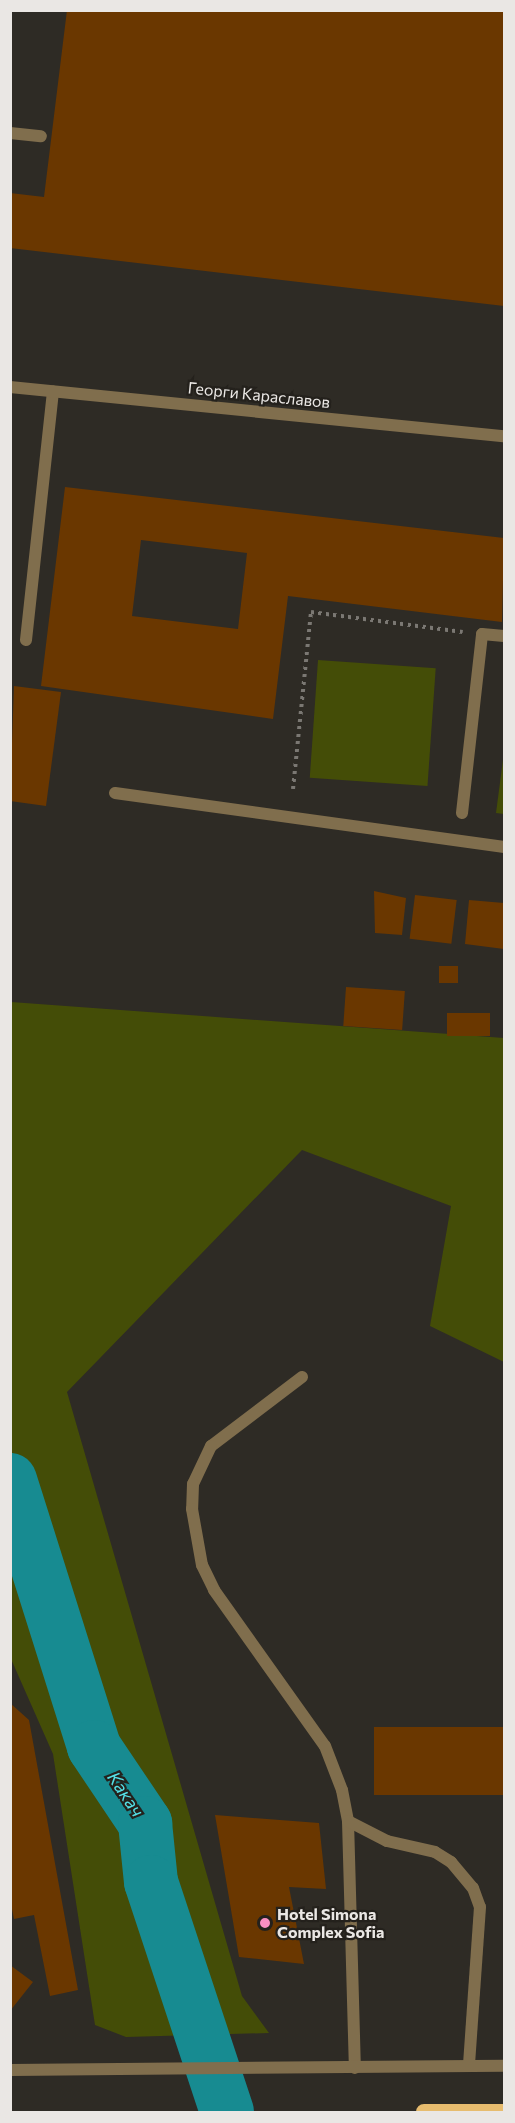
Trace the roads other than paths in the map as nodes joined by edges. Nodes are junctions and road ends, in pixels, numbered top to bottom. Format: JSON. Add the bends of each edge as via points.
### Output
{"nodes":[{"id":1,"x":10,"y":133,"type":"edge"},
{"id":2,"x":40,"y":136,"type":"dead end"},
{"id":3,"x":10,"y":387,"type":"edge"},
{"id":4,"x":53,"y":391,"type":"junction"},
{"id":5,"x":504,"y":436,"type":"edge"},
{"id":6,"x":504,"y":636,"type":"edge"},
{"id":7,"x":26,"y":640,"type":"dead end"},
{"id":8,"x":115,"y":793,"type":"dead end"},
{"id":9,"x":462,"y":813,"type":"dead end"},
{"id":10,"x":504,"y":847,"type":"edge"},
{"id":11,"x":302,"y":1377,"type":"dead end"},
{"id":12,"x":348,"y":1821,"type":"junction"},
{"id":13,"x":469,"y":2066,"type":"junction"},
{"id":14,"x":504,"y":2066,"type":"edge"},
{"id":15,"x":356,"y":2068,"type":"junction"},
{"id":16,"x":10,"y":2070,"type":"edge"},
{"id":17,"x":424,"y":2112,"type":"edge"},
{"id":18,"x":504,"y":2112,"type":"edge"}],
"edges":[{"from":1,"to":2,"type":"street"},
{"from":3,"to":4,"type":"street","name":"Георги Караславов"},
{"from":4,"to":5,"type":"street","name":"Георги Караславов"},
{"from":4,"to":7,"type":"street"},
{"from":6,"to":9,"type":"street","via":[[482,634]]},
{"from":8,"to":10,"type":"street"},
{"from":11,"to":12,"type":"street","via":[[211,1446],[194,1484],[195,1536],[214,1590],[325,1746]]},
{"from":12,"to":13,"type":"street","via":[[387,1840],[435,1852],[451,1862],[473,1888],[480,1907]]},
{"from":12,"to":15,"type":"street"},
{"from":13,"to":14,"type":"street"},
{"from":13,"to":15,"type":"street"},
{"from":15,"to":16,"type":"street"},
{"from":17,"to":18,"type":"highway"}]}
